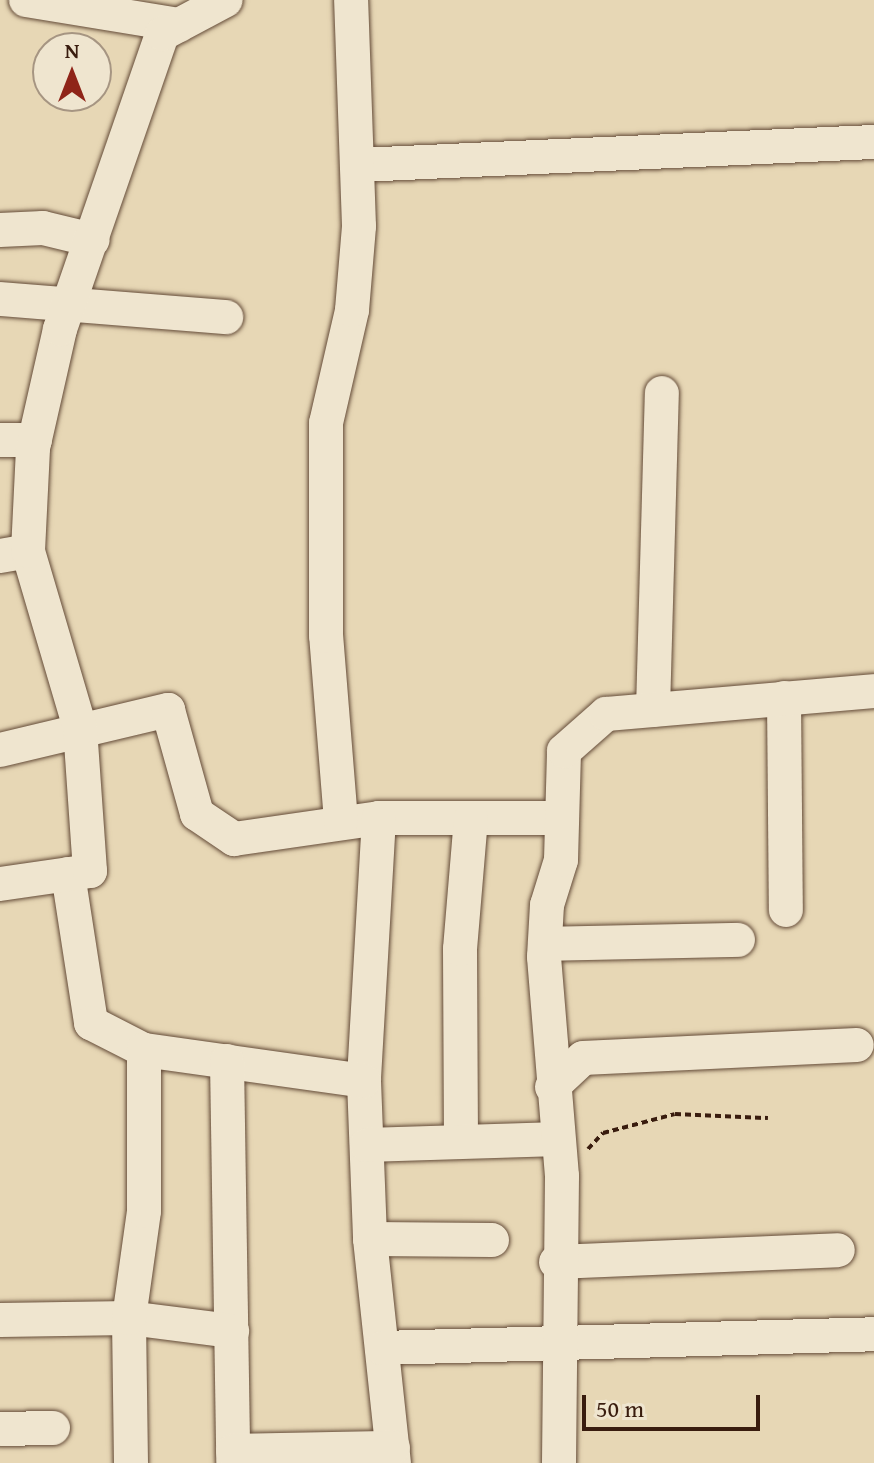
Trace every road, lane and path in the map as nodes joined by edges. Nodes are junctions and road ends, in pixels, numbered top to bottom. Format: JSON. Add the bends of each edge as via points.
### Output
{"nodes":[{"id":1,"x":26,"y":0,"type":"edge"},
{"id":2,"x":226,"y":0,"type":"edge"},
{"id":3,"x":351,"y":0,"type":"edge"},
{"id":4,"x":179,"y":25,"type":"junction"},
{"id":5,"x":874,"y":142,"type":"edge"},
{"id":6,"x":359,"y":165,"type":"junction"},
{"id":7,"x":0,"y":230,"type":"edge"},
{"id":8,"x":93,"y":240,"type":"junction"},
{"id":9,"x":0,"y":299,"type":"edge"},
{"id":10,"x":68,"y":310,"type":"junction"},
{"id":11,"x":226,"y":317,"type":"dead end"},
{"id":12,"x":662,"y":393,"type":"dead end"},
{"id":13,"x":0,"y":440,"type":"edge"},
{"id":14,"x":35,"y":440,"type":"junction"},
{"id":15,"x":14,"y":553,"type":"edge"},
{"id":16,"x":874,"y":691,"type":"edge"},
{"id":17,"x":784,"y":698,"type":"junction"},
{"id":18,"x":653,"y":710,"type":"junction"},
{"id":19,"x":80,"y":728,"type":"junction"},
{"id":20,"x":0,"y":750,"type":"edge"},
{"id":21,"x":379,"y":818,"type":"junction"},
{"id":22,"x":471,"y":818,"type":"junction"},
{"id":23,"x":557,"y":818,"type":"junction"},
{"id":24,"x":341,"y":821,"type":"junction"},
{"id":25,"x":68,"y":874,"type":"junction"},
{"id":26,"x":0,"y":884,"type":"edge"},
{"id":27,"x":786,"y":910,"type":"dead end"},
{"id":28,"x":738,"y":940,"type":"dead end"},
{"id":29,"x":545,"y":944,"type":"junction"},
{"id":30,"x":857,"y":1045,"type":"dead end"},
{"id":31,"x":144,"y":1050,"type":"junction"},
{"id":32,"x":227,"y":1061,"type":"junction"},
{"id":33,"x":364,"y":1081,"type":"junction"},
{"id":34,"x":552,"y":1087,"type":"junction"},
{"id":35,"x":768,"y":1118,"type":"dead end"},
{"id":36,"x":558,"y":1139,"type":"junction"},
{"id":37,"x":461,"y":1141,"type":"junction"},
{"id":38,"x":367,"y":1145,"type":"junction"},
{"id":39,"x":562,"y":1176,"type":"junction"},
{"id":40,"x":370,"y":1239,"type":"junction"},
{"id":41,"x":492,"y":1240,"type":"dead end"},
{"id":42,"x":838,"y":1250,"type":"dead end"},
{"id":43,"x":556,"y":1262,"type":"junction"},
{"id":44,"x":129,"y":1318,"type":"junction"},
{"id":45,"x":0,"y":1320,"type":"edge"},
{"id":46,"x":232,"y":1331,"type":"junction"},
{"id":47,"x":874,"y":1334,"type":"edge"},
{"id":48,"x":555,"y":1344,"type":"junction"},
{"id":49,"x":382,"y":1348,"type":"junction"},
{"id":50,"x":53,"y":1428,"type":"dead end"},
{"id":51,"x":0,"y":1429,"type":"edge"},
{"id":52,"x":393,"y":1456,"type":"edge"},
{"id":53,"x":233,"y":1457,"type":"edge"},
{"id":54,"x":131,"y":1463,"type":"edge"},
{"id":55,"x":559,"y":1463,"type":"edge"}],
"edges":[{"from":1,"to":4,"type":"street"},
{"from":2,"to":4,"type":"street"},
{"from":3,"to":6,"type":"street"},
{"from":4,"to":8,"type":"street","via":[[162,34]]},
{"from":5,"to":6,"type":"street"},
{"from":6,"to":24,"type":"street","via":[[352,310],[326,423],[326,636]]},
{"from":7,"to":8,"type":"street","via":[[43,228]]},
{"from":8,"to":10,"type":"street"},
{"from":9,"to":10,"type":"street"},
{"from":10,"to":11,"type":"street"},
{"from":10,"to":14,"type":"street"},
{"from":12,"to":18,"type":"street"},
{"from":13,"to":14,"type":"street"},
{"from":14,"to":15,"type":"street"},
{"from":15,"to":19,"type":"street"},
{"from":16,"to":17,"type":"street"},
{"from":17,"to":18,"type":"street"},
{"from":17,"to":27,"type":"street"},
{"from":18,"to":23,"type":"street","via":[[606,714],[564,751]]},
{"from":19,"to":20,"type":"street"},
{"from":19,"to":24,"type":"street","via":[[168,710],[197,814],[234,839]]},
{"from":19,"to":25,"type":"street","via":[[90,871]]},
{"from":21,"to":22,"type":"street"},
{"from":21,"to":24,"type":"street"},
{"from":21,"to":33,"type":"street"},
{"from":22,"to":23,"type":"street"},
{"from":22,"to":37,"type":"street","via":[[460,949]]},
{"from":23,"to":29,"type":"street","via":[[561,860]]},
{"from":25,"to":26,"type":"street"},
{"from":25,"to":31,"type":"street","via":[[91,1023]]},
{"from":28,"to":29,"type":"street"},
{"from":29,"to":34,"type":"street"},
{"from":30,"to":34,"type":"street","via":[[583,1058]]},
{"from":31,"to":32,"type":"street"},
{"from":31,"to":44,"type":"street","via":[[144,1211]]},
{"from":32,"to":33,"type":"street"},
{"from":32,"to":46,"type":"street"},
{"from":33,"to":38,"type":"street"},
{"from":34,"to":36,"type":"street"},
{"from":35,"to":39,"type":"path","via":[[675,1114],[603,1133]]},
{"from":36,"to":37,"type":"street"},
{"from":36,"to":39,"type":"street"},
{"from":37,"to":38,"type":"street"},
{"from":38,"to":40,"type":"street"},
{"from":39,"to":43,"type":"street"},
{"from":40,"to":41,"type":"street"},
{"from":40,"to":49,"type":"street"},
{"from":42,"to":43,"type":"street"},
{"from":43,"to":48,"type":"street"},
{"from":44,"to":45,"type":"street"},
{"from":44,"to":46,"type":"street"},
{"from":44,"to":54,"type":"street"},
{"from":46,"to":53,"type":"street"},
{"from":47,"to":48,"type":"street"},
{"from":48,"to":49,"type":"street"},
{"from":48,"to":55,"type":"street"},
{"from":49,"to":52,"type":"street"},
{"from":50,"to":51,"type":"street"},
{"from":52,"to":53,"type":"street"}]}
